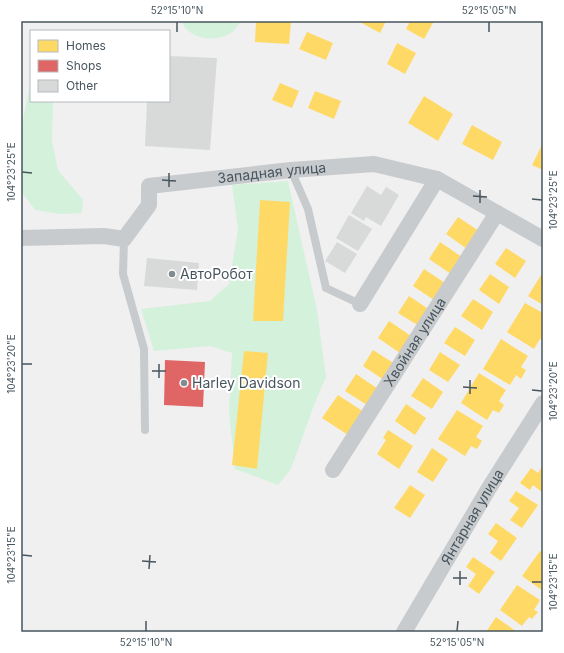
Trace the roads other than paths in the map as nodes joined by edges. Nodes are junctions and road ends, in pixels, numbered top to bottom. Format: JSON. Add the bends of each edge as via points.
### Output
{"nodes":[{"id":1,"x":291,"y":170,"type":"junction"},
{"id":2,"x":437,"y":179,"type":"junction"},
{"id":3,"x":497,"y":213,"type":"junction"},
{"id":4,"x":21,"y":238,"type":"edge"},
{"id":5,"x":543,"y":239,"type":"edge"},
{"id":6,"x":124,"y":240,"type":"junction"},
{"id":7,"x":360,"y":304,"type":"joint"},
{"id":8,"x":543,"y":403,"type":"edge"},
{"id":9,"x":145,"y":430,"type":"dead end"},
{"id":10,"x":333,"y":470,"type":"dead end"},
{"id":11,"x":404,"y":632,"type":"edge"}],
"edges":[{"from":1,"to":2,"type":"street","name":"Западная улица","via":[[374,164]]},
{"from":1,"to":6,"type":"street","name":"Западная улица","via":[[149,186],[149,205]]},
{"from":1,"to":7,"type":"lane","via":[[308,209],[326,288]]},
{"from":2,"to":3,"type":"street","name":"Западная улица"},
{"from":2,"to":7,"type":"street"},
{"from":3,"to":5,"type":"street","name":"Западная улица"},
{"from":3,"to":10,"type":"street","name":"Хвойная улица"},
{"from":4,"to":6,"type":"street","via":[[104,236]]},
{"from":6,"to":9,"type":"lane","via":[[123,274],[144,348]]},
{"from":8,"to":11,"type":"street","name":"Янтарная улица","via":[[489,488]]}]}
